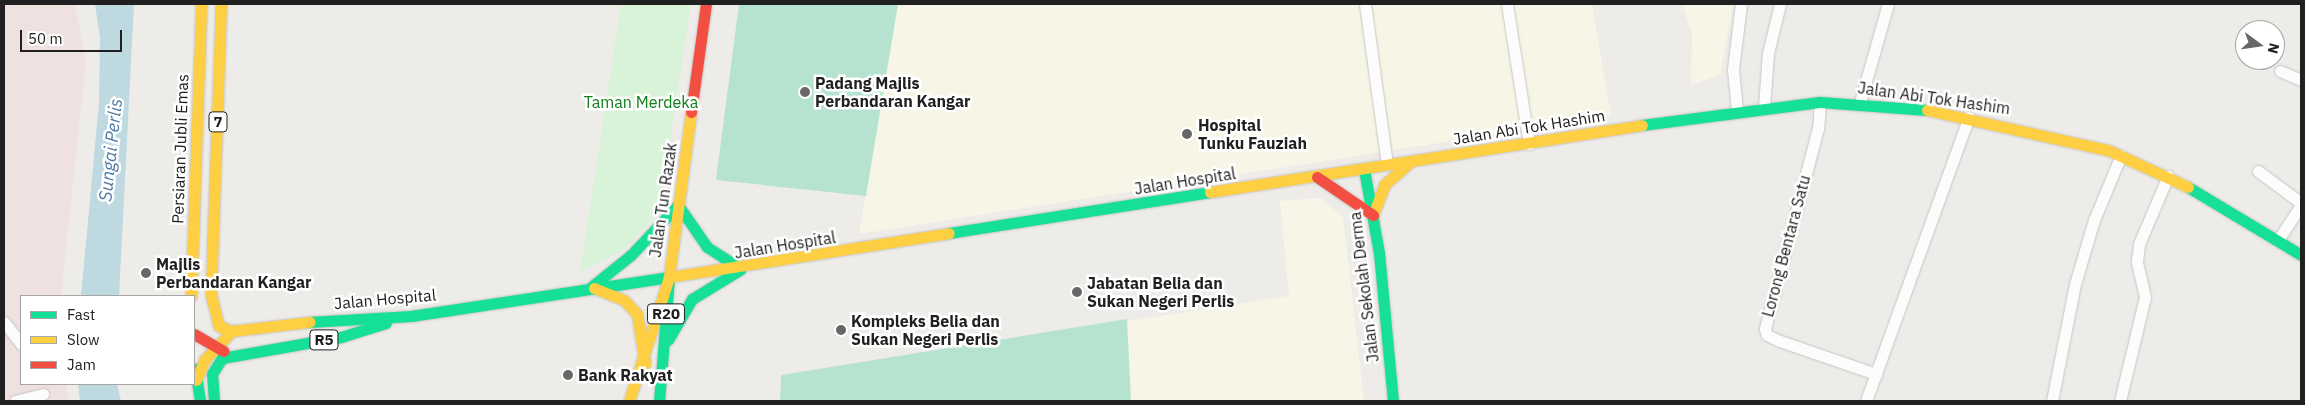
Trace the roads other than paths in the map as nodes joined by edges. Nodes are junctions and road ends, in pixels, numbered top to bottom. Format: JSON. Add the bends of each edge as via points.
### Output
{"nodes":[{"id":1,"x":201,"y":4,"type":"edge"},
{"id":2,"x":221,"y":4,"type":"edge"},
{"id":3,"x":705,"y":4,"type":"edge"},
{"id":4,"x":1365,"y":4,"type":"edge"},
{"id":5,"x":1507,"y":4,"type":"edge"},
{"id":6,"x":1741,"y":4,"type":"edge"},
{"id":7,"x":1780,"y":4,"type":"edge"},
{"id":8,"x":1888,"y":4,"type":"edge"},
{"id":9,"x":2280,"y":71,"type":"dead end"},
{"id":10,"x":2301,"y":80,"type":"edge"},
{"id":11,"x":1820,"y":102,"type":"junction"},
{"id":12,"x":1860,"y":102,"type":"junction"},
{"id":13,"x":1764,"y":107,"type":"junction"},
{"id":14,"x":1737,"y":110,"type":"junction"},
{"id":15,"x":1968,"y":117,"type":"junction"},
{"id":16,"x":1529,"y":144,"type":"junction"},
{"id":17,"x":2121,"y":155,"type":"junction"},
{"id":18,"x":1411,"y":162,"type":"junction"},
{"id":19,"x":1387,"y":165,"type":"junction"},
{"id":20,"x":1364,"y":169,"type":"junction"},
{"id":21,"x":2258,"y":171,"type":"dead end"},
{"id":22,"x":2168,"y":176,"type":"junction"},
{"id":23,"x":1318,"y":177,"type":"junction"},
{"id":24,"x":2301,"y":204,"type":"edge"},
{"id":25,"x":678,"y":205,"type":"junction"},
{"id":26,"x":1373,"y":215,"type":"junction"},
{"id":27,"x":2278,"y":240,"type":"junction"},
{"id":28,"x":213,"y":241,"type":"junction"},
{"id":29,"x":192,"y":242,"type":"junction"},
{"id":30,"x":2301,"y":255,"type":"edge"},
{"id":31,"x":741,"y":269,"type":"junction"},
{"id":32,"x":669,"y":277,"type":"junction"},
{"id":33,"x":591,"y":287,"type":"junction"},
{"id":34,"x":191,"y":295,"type":"edge"},
{"id":35,"x":411,"y":316,"type":"junction"},
{"id":36,"x":4,"y":322,"type":"edge"},
{"id":37,"x":232,"y":332,"type":"junction"},
{"id":38,"x":195,"y":335,"type":"edge"},
{"id":39,"x":20,"y":343,"type":"edge"},
{"id":40,"x":214,"y":348,"type":"junction"},
{"id":41,"x":663,"y":352,"type":"junction"},
{"id":42,"x":234,"y":354,"type":"junction"},
{"id":43,"x":645,"y":363,"type":"junction"},
{"id":44,"x":195,"y":369,"type":"edge"},
{"id":45,"x":1876,"y":374,"type":"junction"},
{"id":46,"x":44,"y":393,"type":"edge"},
{"id":47,"x":15,"y":401,"type":"edge"},
{"id":48,"x":200,"y":401,"type":"edge"},
{"id":49,"x":214,"y":401,"type":"edge"},
{"id":50,"x":629,"y":401,"type":"edge"},
{"id":51,"x":658,"y":401,"type":"edge"},
{"id":52,"x":1393,"y":401,"type":"edge"},
{"id":53,"x":1866,"y":401,"type":"edge"},
{"id":54,"x":2052,"y":401,"type":"edge"},
{"id":55,"x":2120,"y":401,"type":"edge"}],
"edges":[{"from":1,"to":29,"type":"main road","name":"Persiaran Jubli Emas","number":"7"},
{"from":2,"to":28,"type":"main road","number":"7"},
{"from":3,"to":25,"type":"main road","name":"Jalan Tun Razak"},
{"from":4,"to":19,"type":"street"},
{"from":5,"to":16,"type":"street"},
{"from":6,"to":14,"type":"street","via":[[1733,76]]},
{"from":7,"to":13,"type":"street","via":[[1768,53]]},
{"from":8,"to":12,"type":"street"},
{"from":9,"to":10,"type":"street"},
{"from":11,"to":12,"type":"main road","name":"Jalan Abi Tok Hashim","number":"R5"},
{"from":11,"to":13,"type":"main road","name":"Jalan Abi Tok Hashim","number":"R5"},
{"from":11,"to":45,"type":"street","name":"Lorong Bentara Satu","via":[[1818,128],[1765,329],[1767,335],[1780,341]]},
{"from":12,"to":15,"type":"main road","name":"Jalan Abi Tok Hashim","number":"R5"},
{"from":13,"to":14,"type":"main road","name":"Jalan Abi Tok Hashim","number":"R5"},
{"from":14,"to":16,"type":"main road","name":"Jalan Abi Tok Hashim","number":"R5"},
{"from":15,"to":17,"type":"main road","name":"Jalan Abi Tok Hashim","number":"R5","via":[[2060,136]]},
{"from":15,"to":45,"type":"street"},
{"from":16,"to":18,"type":"main road","name":"Jalan Abi Tok Hashim","number":"R5"},
{"from":17,"to":22,"type":"main road","name":"Jalan Abi Tok Hashim","number":"R5"},
{"from":17,"to":54,"type":"street","via":[[2094,220],[2075,284]]},
{"from":18,"to":19,"type":"main road","name":"Jalan Abi Tok Hashim","number":"R5"},
{"from":18,"to":26,"type":"main road","via":[[1385,184]]},
{"from":19,"to":20,"type":"main road","name":"Jalan Hospital","number":"R5"},
{"from":20,"to":23,"type":"main road","name":"Jalan Hospital","number":"R5"},
{"from":20,"to":26,"type":"main road","name":"Jalan Sekolah Derma"},
{"from":21,"to":24,"type":"street"},
{"from":22,"to":27,"type":"main road","name":"Jalan Abi Tok Hashim","number":"R5"},
{"from":22,"to":55,"type":"street","via":[[2139,244],[2137,261],[2144,297]]},
{"from":23,"to":26,"type":"main road"},
{"from":23,"to":31,"type":"main road","name":"Jalan Hospital","number":"R5"},
{"from":24,"to":27,"type":"street"},
{"from":25,"to":31,"type":"main road","via":[[707,247]]},
{"from":25,"to":32,"type":"main road","name":"Jalan Tun Razak"},
{"from":25,"to":33,"type":"main road","via":[[632,255]]},
{"from":26,"to":52,"type":"main road","name":"Jalan Sekolah Derma"},
{"from":27,"to":30,"type":"main road","name":"Jalan Abi Tok Hashim","number":"R5"},
{"from":28,"to":29,"type":"main road"},
{"from":28,"to":37,"type":"main road","number":"7","via":[[211,295],[215,321]]},
{"from":29,"to":34,"type":"main road","name":"Persiaran Jubli Emas","number":"7"},
{"from":31,"to":32,"type":"main road","name":"Jalan Hospital","number":"R5"},
{"from":31,"to":41,"type":"main road","via":[[682,309]]},
{"from":32,"to":33,"type":"main road","name":"Jalan Hospital","number":"R5"},
{"from":32,"to":41,"type":"main road","name":"Jalan Tun Razak","number":"R20"},
{"from":32,"to":43,"type":"main road"},
{"from":33,"to":35,"type":"main road","name":"Jalan Hospital","number":"R5"},
{"from":33,"to":43,"type":"main road","via":[[624,300],[637,314]]},
{"from":35,"to":37,"type":"main road","name":"Jalan Hospital","number":"R5","via":[[344,318]]},
{"from":35,"to":42,"type":"main road","number":"R5","via":[[341,337]]},
{"from":36,"to":39,"type":"street"},
{"from":37,"to":40,"type":"main road"},
{"from":38,"to":40,"type":"main road"},
{"from":40,"to":42,"type":"main road"},
{"from":40,"to":44,"type":"main road"},
{"from":41,"to":51,"type":"main road","name":"Jalan Tun Razak"},
{"from":42,"to":49,"type":"main road","number":"R5","via":[[215,365],[211,380]]},
{"from":43,"to":50,"type":"main road"},
{"from":44,"to":48,"type":"main road"},
{"from":45,"to":53,"type":"street"},
{"from":46,"to":47,"type":"street"}]}
